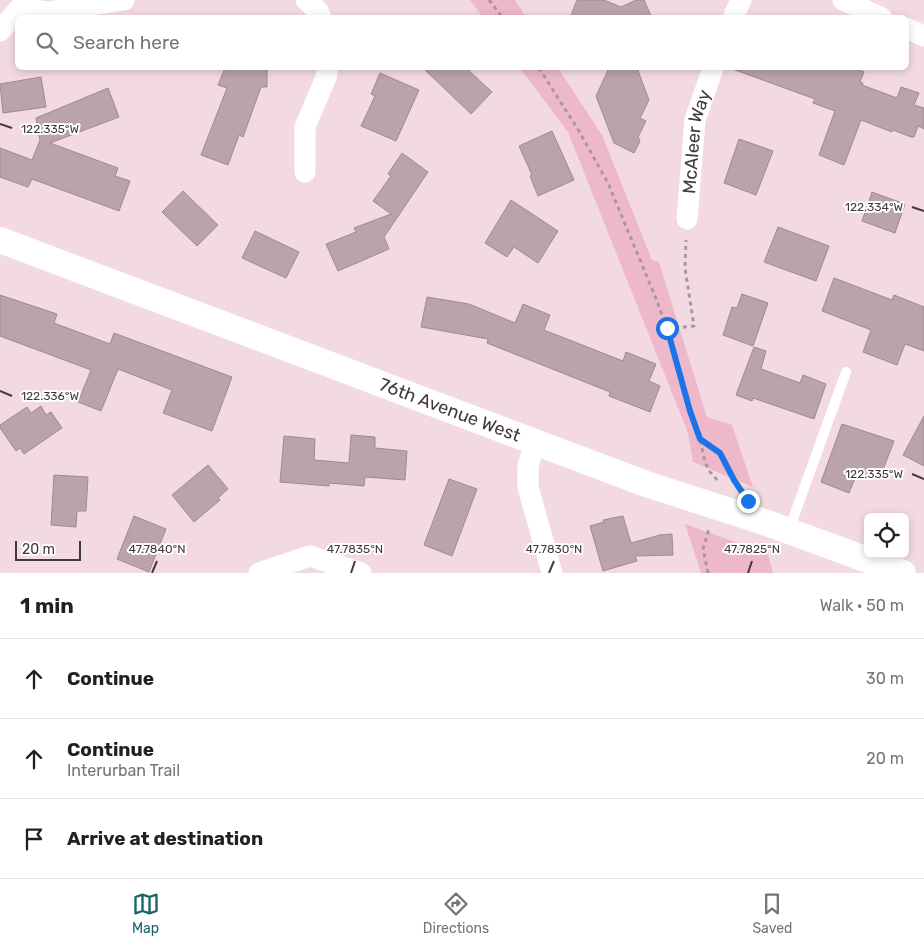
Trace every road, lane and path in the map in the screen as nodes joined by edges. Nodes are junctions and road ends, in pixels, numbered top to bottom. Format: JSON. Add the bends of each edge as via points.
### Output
{"nodes":[{"id":1,"x":124,"y":0,"type":"edge"},
{"id":2,"x":306,"y":0,"type":"edge"},
{"id":3,"x":489,"y":0,"type":"edge"},
{"id":4,"x":741,"y":0,"type":"edge"},
{"id":5,"x":843,"y":0,"type":"edge"},
{"id":6,"x":11,"y":4,"type":"edge"},
{"id":7,"x":320,"y":15,"type":"edge"},
{"id":8,"x":501,"y":15,"type":"edge"},
{"id":9,"x":734,"y":15,"type":"edge"},
{"id":10,"x":876,"y":15,"type":"edge"},
{"id":11,"x":909,"y":29,"type":"edge"},
{"id":12,"x":0,"y":31,"type":"edge"},
{"id":13,"x":924,"y":36,"type":"edge"},
{"id":14,"x":327,"y":70,"type":"edge"},
{"id":15,"x":540,"y":70,"type":"edge"},
{"id":16,"x":712,"y":70,"type":"edge"},
{"id":17,"x":305,"y":172,"type":"dead end"},
{"id":18,"x":687,"y":219,"type":"joint"},
{"id":19,"x":0,"y":240,"type":"edge"},
{"id":20,"x":667,"y":328,"type":"junction"},
{"id":21,"x":846,"y":372,"type":"dead end"},
{"id":22,"x":700,"y":439,"type":"junction"},
{"id":23,"x":535,"y":442,"type":"junction"},
{"id":24,"x":723,"y":486,"type":"dead end"},
{"id":25,"x":744,"y":494,"type":"dead end"},
{"id":26,"x":710,"y":524,"type":"dead end"},
{"id":27,"x":788,"y":531,"type":"junction"},
{"id":28,"x":259,"y":573,"type":"edge"},
{"id":29,"x":361,"y":573,"type":"edge"},
{"id":30,"x":552,"y":573,"type":"edge"},
{"id":31,"x":708,"y":573,"type":"edge"},
{"id":32,"x":903,"y":573,"type":"edge"}],
"edges":[{"from":1,"to":6,"type":"street","via":[[48,12]]},
{"from":2,"to":7,"type":"street"},
{"from":3,"to":8,"type":"path"},
{"from":4,"to":9,"type":"street"},
{"from":5,"to":10,"type":"street"},
{"from":6,"to":12,"type":"street"},
{"from":11,"to":13,"type":"street"},
{"from":14,"to":17,"type":"street","via":[[306,127]]},
{"from":15,"to":20,"type":"path","via":[[608,183]]},
{"from":16,"to":18,"type":"street","name":"McAleer Way","via":[[695,120]]},
{"from":18,"to":20,"type":"path","via":[[685,268],[694,326]]},
{"from":19,"to":23,"type":"street","name":"76th Avenue West"},
{"from":20,"to":22,"type":"path"},
{"from":21,"to":27,"type":"lane"},
{"from":22,"to":24,"type":"path","via":[[705,462]]},
{"from":22,"to":25,"type":"path","via":[[720,453]]},
{"from":23,"to":27,"type":"street","name":"76th Avenue West","via":[[646,484]]},
{"from":23,"to":30,"type":"street","via":[[528,466],[528,487]]},
{"from":26,"to":31,"type":"path","via":[[703,549]]},
{"from":27,"to":32,"type":"street","name":"76th Avenue West"},
{"from":28,"to":29,"type":"street","via":[[310,556]]}]}
